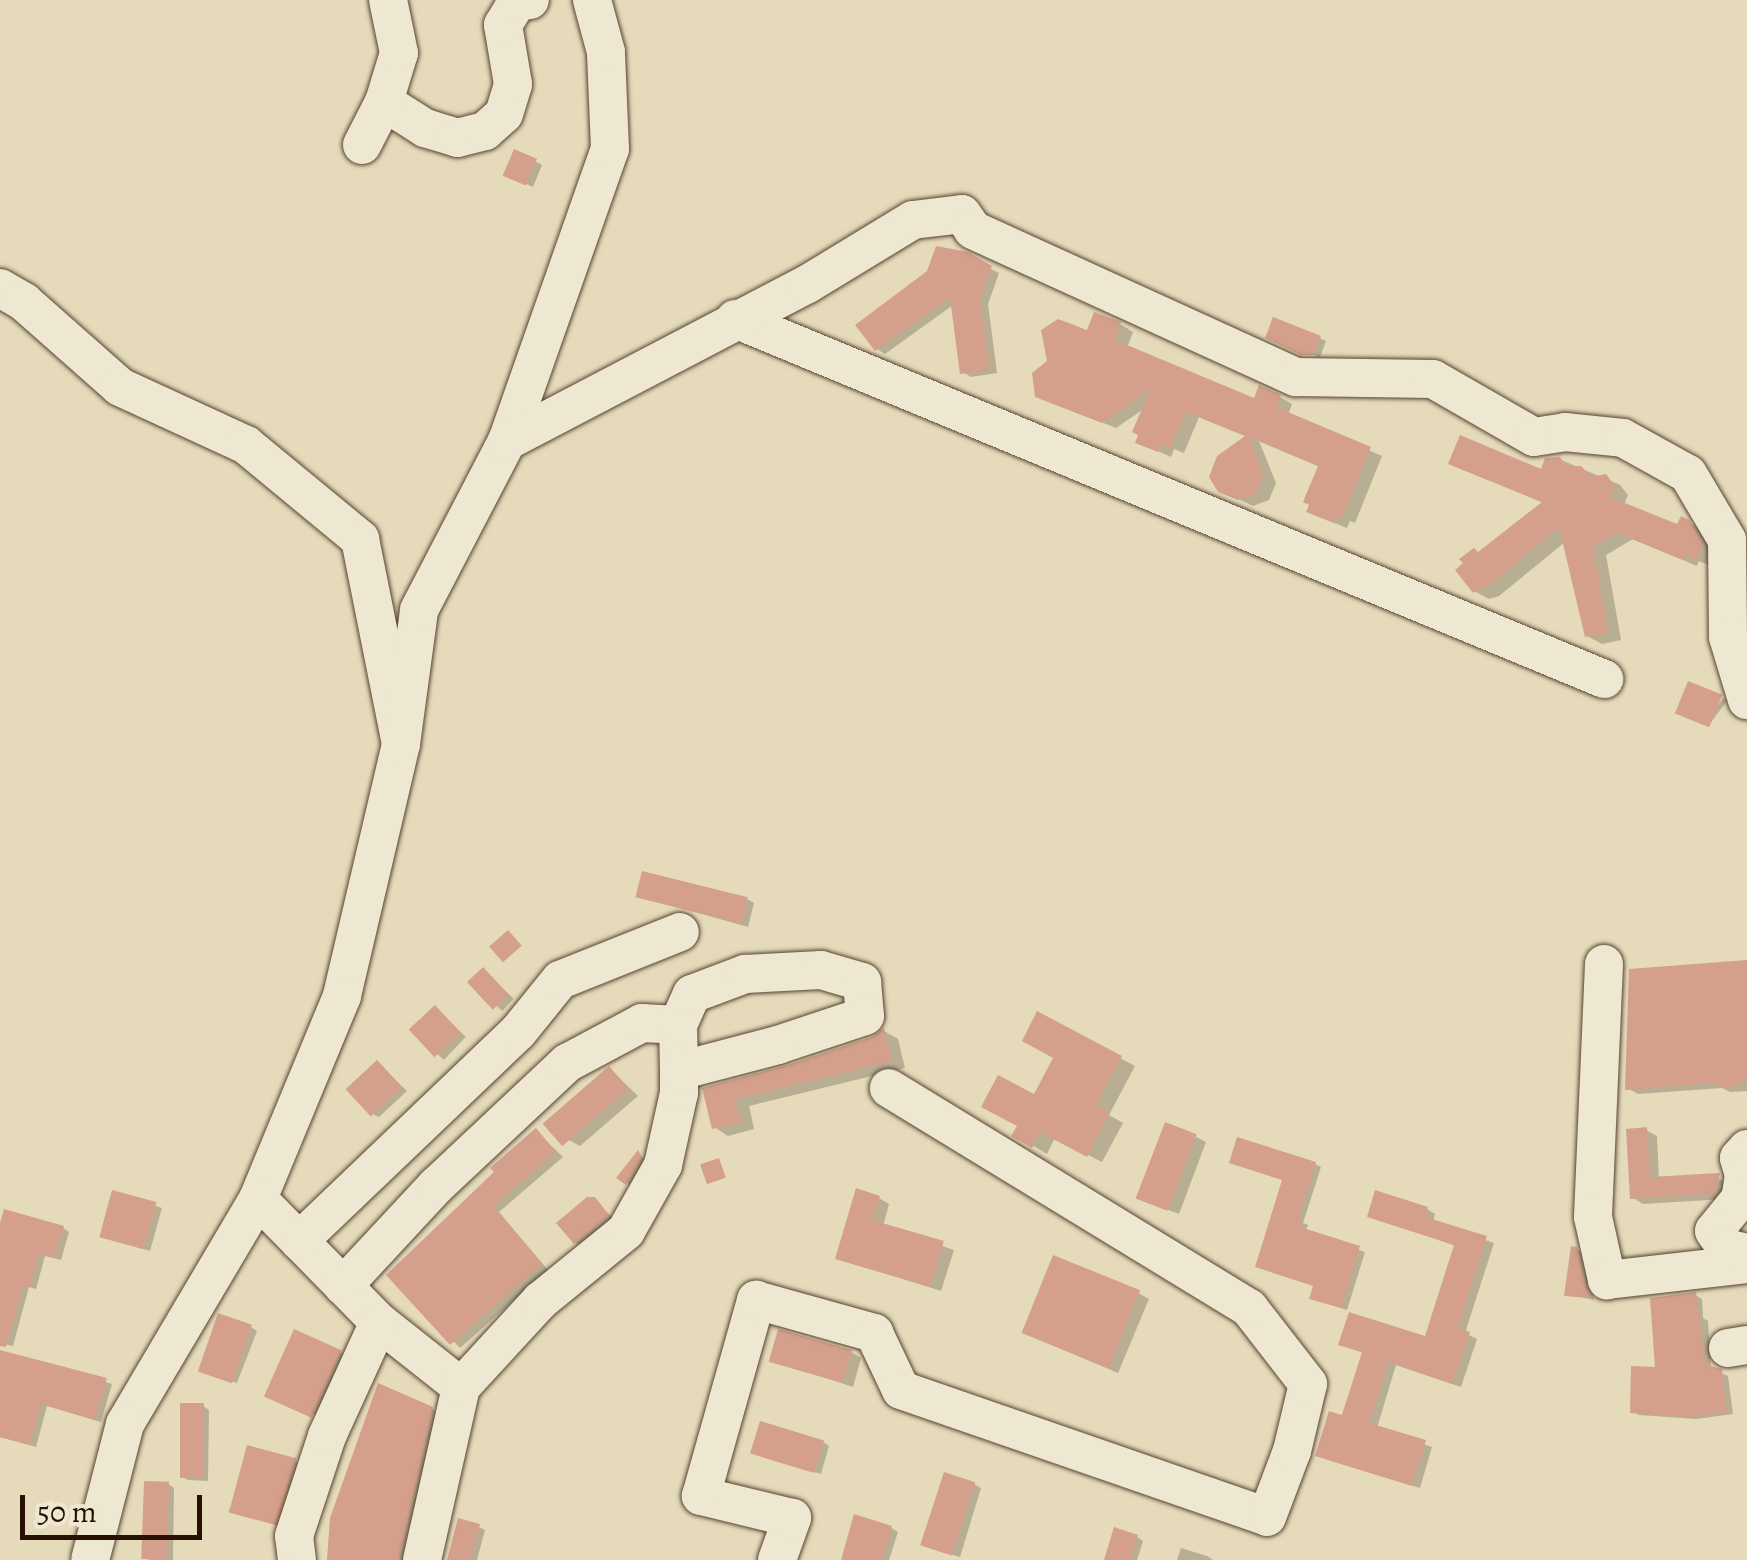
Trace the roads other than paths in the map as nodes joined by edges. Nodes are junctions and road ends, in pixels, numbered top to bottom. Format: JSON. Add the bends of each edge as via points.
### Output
{"nodes":[{"id":1,"x":388,"y":0,"type":"edge"},
{"id":2,"x":530,"y":0,"type":"edge"},
{"id":3,"x":552,"y":0,"type":"edge"},
{"id":4,"x":592,"y":0,"type":"edge"},
{"id":5,"x":606,"y":52,"type":"junction"},
{"id":6,"x":384,"y":102,"type":"junction"},
{"id":7,"x":362,"y":145,"type":"dead end"},
{"id":8,"x":0,"y":288,"type":"edge"},
{"id":9,"x":735,"y":319,"type":"junction"},
{"id":10,"x":507,"y":441,"type":"junction"},
{"id":11,"x":1604,"y":679,"type":"dead end"},
{"id":12,"x":1747,"y":700,"type":"edge"},
{"id":13,"x":401,"y":744,"type":"junction"},
{"id":14,"x":680,"y":932,"type":"dead end"},
{"id":15,"x":1604,"y":964,"type":"dead end"},
{"id":16,"x":678,"y":1026,"type":"junction"},
{"id":17,"x":678,"y":1070,"type":"junction"},
{"id":18,"x":889,"y":1088,"type":"dead end"},
{"id":19,"x":1747,"y":1149,"type":"edge"},
{"id":20,"x":258,"y":1199,"type":"junction"},
{"id":21,"x":299,"y":1241,"type":"junction"},
{"id":22,"x":1747,"y":1253,"type":"edge"},
{"id":23,"x":1747,"y":1264,"type":"edge"},
{"id":24,"x":344,"y":1286,"type":"junction"},
{"id":25,"x":379,"y":1322,"type":"junction"},
{"id":26,"x":461,"y":1387,"type":"junction"},
{"id":27,"x":90,"y":1560,"type":"edge"},
{"id":28,"x":298,"y":1560,"type":"edge"},
{"id":29,"x":422,"y":1560,"type":"edge"},
{"id":30,"x":777,"y":1560,"type":"edge"}],
"edges":[{"from":1,"to":6,"type":"street","via":[[399,53]]},
{"from":2,"to":6,"type":"street","via":[[517,2],[503,25],[513,84],[504,114],[486,132],[457,138],[425,128]]},
{"from":3,"to":5,"type":"street","via":[[580,8]]},
{"from":4,"to":5,"type":"street"},
{"from":5,"to":10,"type":"street","via":[[610,148]]},
{"from":6,"to":7,"type":"street"},
{"from":8,"to":13,"type":"street","via":[[120,387],[246,444],[360,539]]},
{"from":9,"to":10,"type":"street"},
{"from":9,"to":11,"type":"street"},
{"from":9,"to":12,"type":"street","via":[[912,220],[962,214],[972,230],[1296,378],[1432,379],[1534,437],[1565,432],[1622,438],[1688,474],[1727,540],[1728,637]]},
{"from":10,"to":13,"type":"street","via":[[419,610]]},
{"from":13,"to":20,"type":"street","via":[[342,996]]},
{"from":14,"to":21,"type":"street","via":[[560,980],[518,1032]]},
{"from":15,"to":23,"type":"street","via":[[1593,1217],[1607,1280]]},
{"from":16,"to":17,"type":"street"},
{"from":16,"to":17,"type":"street","via":[[692,994],[745,974],[821,970],[862,982],[865,1016]]},
{"from":16,"to":24,"type":"street","via":[[642,1023],[566,1063],[436,1186]]},
{"from":17,"to":26,"type":"street","via":[[663,1165],[626,1230],[540,1301]]},
{"from":18,"to":30,"type":"street","via":[[1248,1308],[1308,1384],[1292,1452],[1267,1518],[901,1390],[874,1333],[756,1300],[701,1496],[792,1518]]},
{"from":19,"to":22,"type":"street","via":[[1739,1158],[1740,1200],[1714,1231],[1726,1248]]},
{"from":20,"to":21,"type":"street"},
{"from":20,"to":27,"type":"street","via":[[125,1424]]},
{"from":21,"to":24,"type":"street"},
{"from":24,"to":25,"type":"street"},
{"from":25,"to":26,"type":"street"},
{"from":25,"to":28,"type":"street","via":[[327,1436],[294,1536]]},
{"from":26,"to":29,"type":"street"}]}
